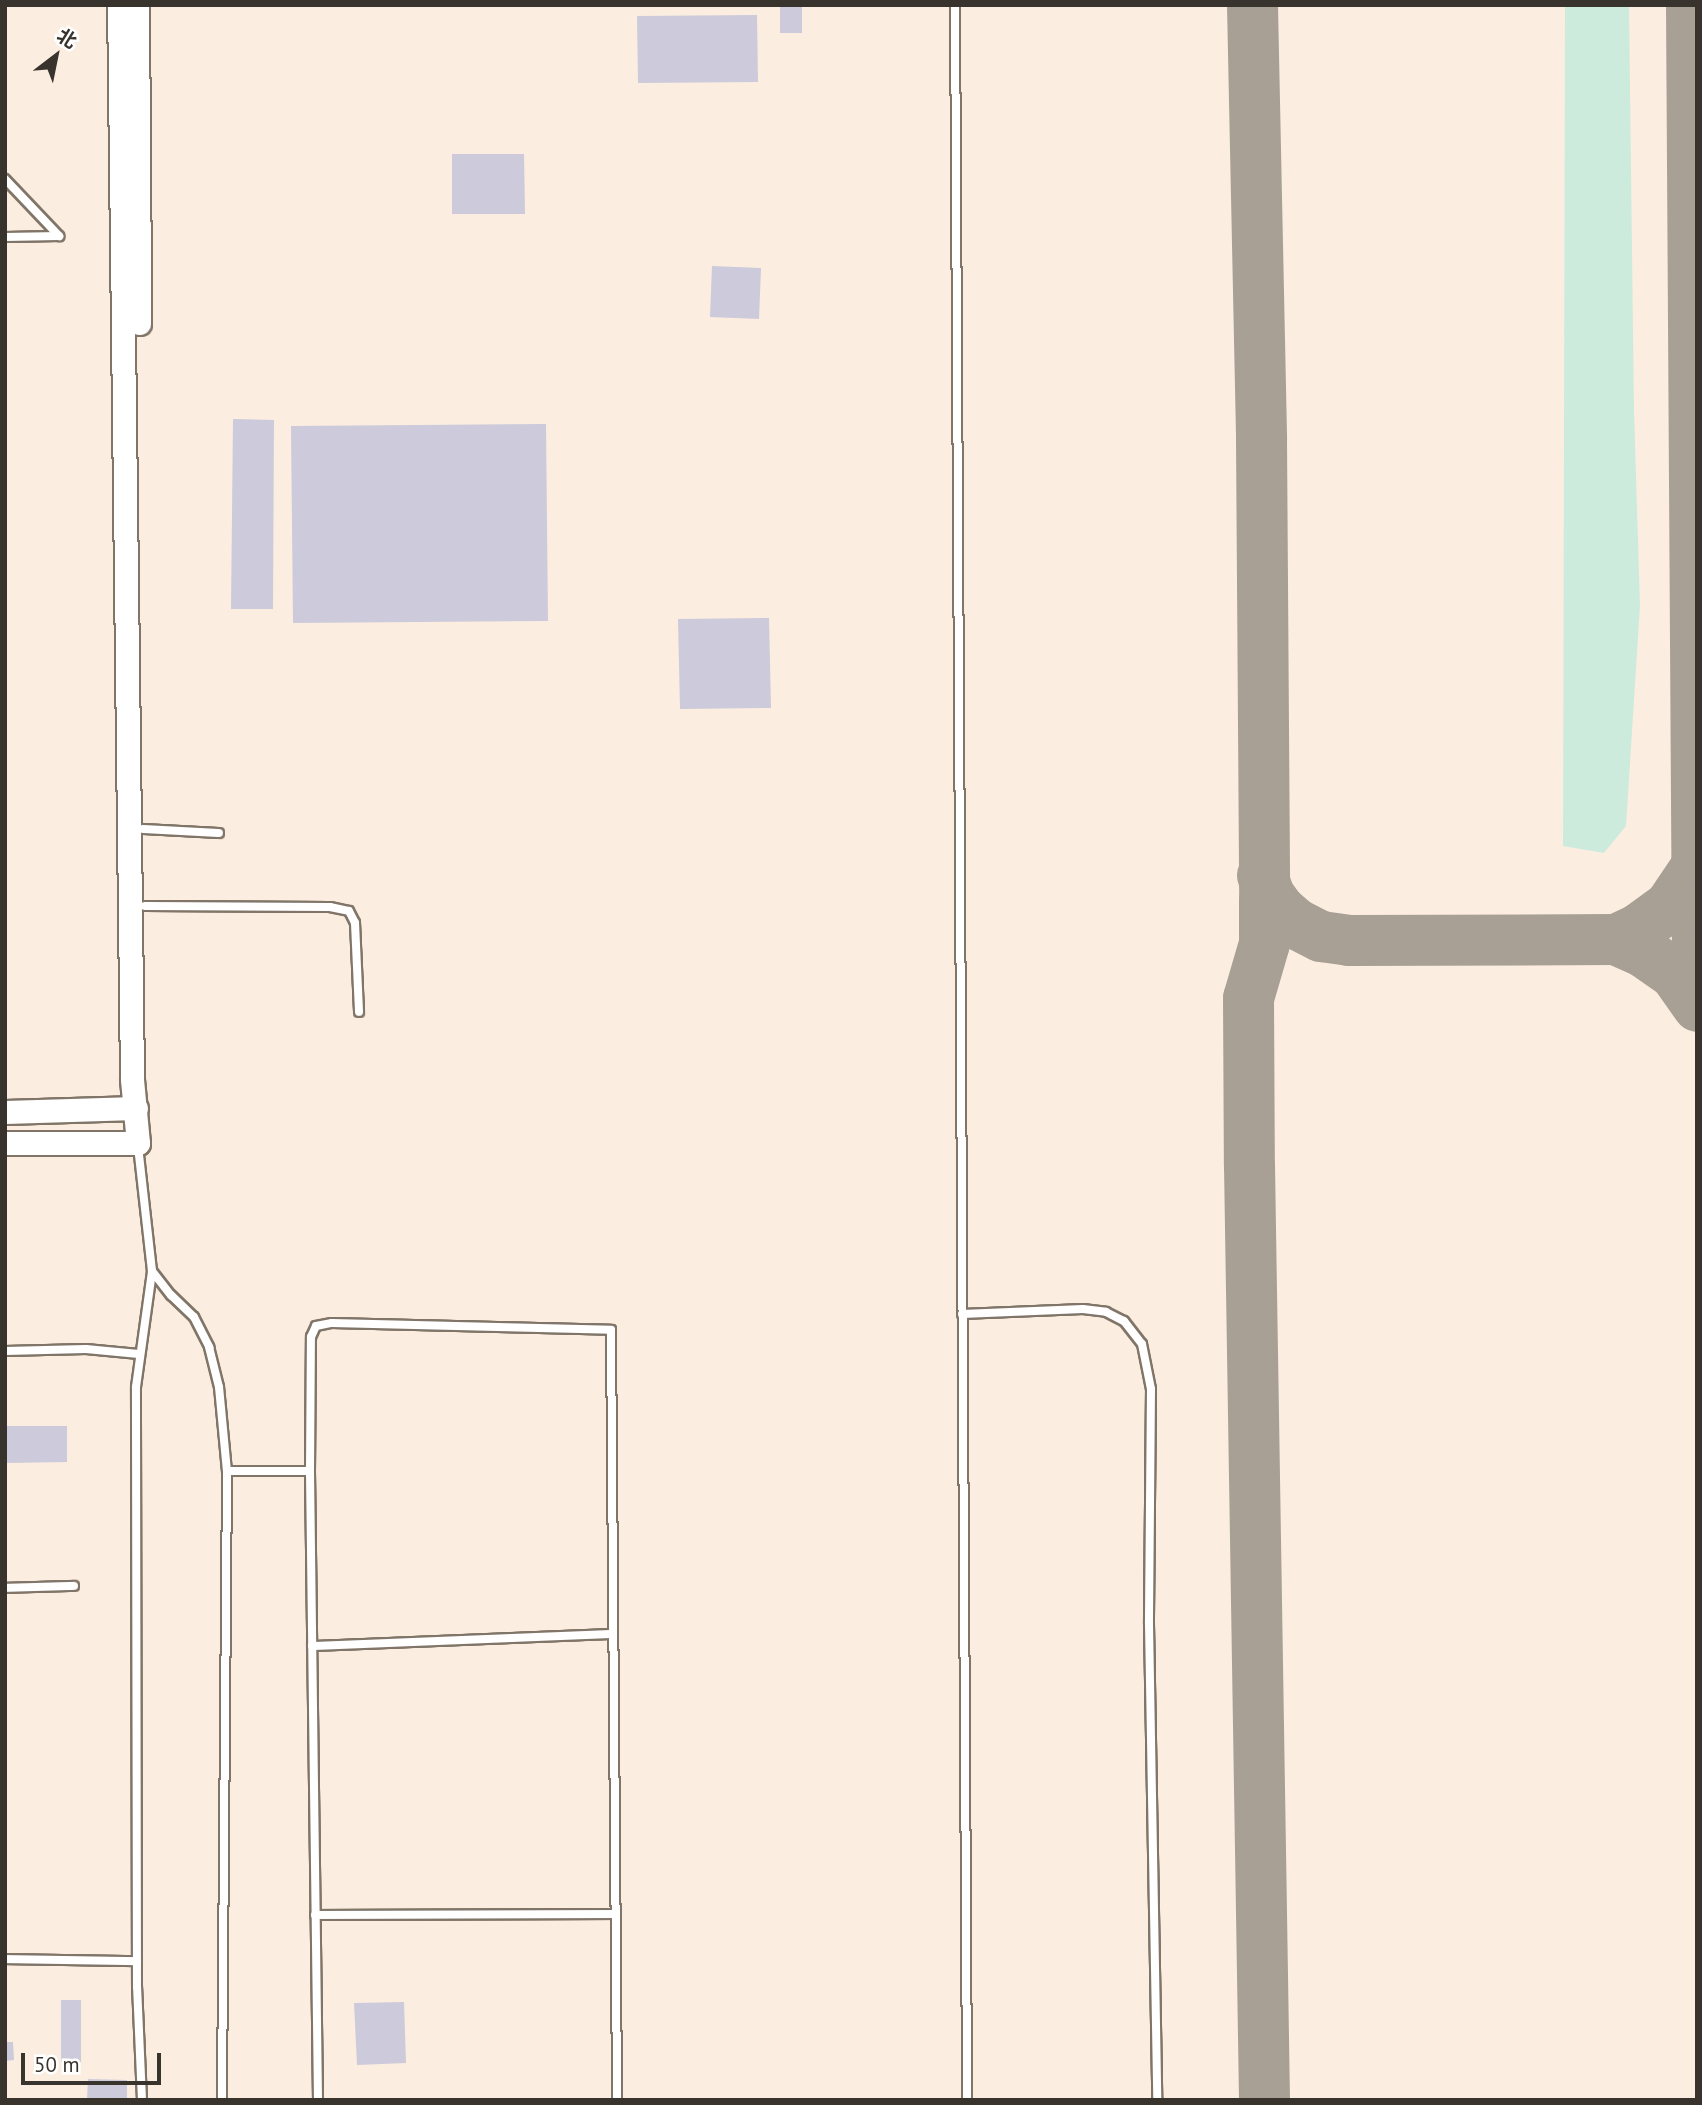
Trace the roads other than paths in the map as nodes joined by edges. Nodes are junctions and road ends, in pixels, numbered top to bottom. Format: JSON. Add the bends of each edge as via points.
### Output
{"nodes":[{"id":1,"x":119,"y":5,"type":"edge"},
{"id":2,"x":137,"y":5,"type":"edge"},
{"id":3,"x":955,"y":5,"type":"edge"},
{"id":4,"x":5,"y":179,"type":"edge"},
{"id":5,"x":5,"y":237,"type":"edge"},
{"id":6,"x":143,"y":829,"type":"junction"},
{"id":7,"x":219,"y":833,"type":"dead end"},
{"id":8,"x":145,"y":906,"type":"junction"},
{"id":9,"x":359,"y":1012,"type":"dead end"},
{"id":10,"x":136,"y":1108,"type":"junction"},
{"id":11,"x":5,"y":1112,"type":"edge"},
{"id":12,"x":5,"y":1143,"type":"edge"},
{"id":13,"x":138,"y":1143,"type":"junction"},
{"id":14,"x":152,"y":1271,"type":"junction"},
{"id":15,"x":962,"y":1314,"type":"junction"},
{"id":16,"x":5,"y":1351,"type":"edge"},
{"id":17,"x":139,"y":1354,"type":"junction"},
{"id":18,"x":227,"y":1471,"type":"junction"},
{"id":19,"x":310,"y":1471,"type":"junction"},
{"id":20,"x":74,"y":1586,"type":"dead end"},
{"id":21,"x":5,"y":1588,"type":"edge"},
{"id":22,"x":613,"y":1634,"type":"junction"},
{"id":23,"x":312,"y":1646,"type":"junction"},
{"id":24,"x":616,"y":1914,"type":"junction"},
{"id":25,"x":315,"y":1915,"type":"junction"},
{"id":26,"x":5,"y":1959,"type":"edge"},
{"id":27,"x":137,"y":1961,"type":"junction"},
{"id":28,"x":142,"y":2100,"type":"edge"},
{"id":29,"x":222,"y":2100,"type":"edge"},
{"id":30,"x":318,"y":2100,"type":"edge"},
{"id":31,"x":617,"y":2100,"type":"edge"},
{"id":32,"x":967,"y":2100,"type":"edge"},
{"id":33,"x":1157,"y":2100,"type":"edge"}],
"edges":[{"from":1,"to":10,"type":"main road","via":[[132,1079]]},
{"from":2,"to":6,"type":"main road"},
{"from":3,"to":15,"type":"lane"},
{"from":4,"to":5,"type":"lane","via":[[59,236]]},
{"from":6,"to":7,"type":"lane"},
{"from":6,"to":8,"type":"main road"},
{"from":8,"to":9,"type":"lane","via":[[330,907],[349,911],[355,923]]},
{"from":8,"to":10,"type":"main road","via":[[148,1079]]},
{"from":10,"to":11,"type":"main road"},
{"from":10,"to":13,"type":"main road"},
{"from":12,"to":13,"type":"main road"},
{"from":13,"to":14,"type":"lane"},
{"from":14,"to":17,"type":"lane"},
{"from":14,"to":18,"type":"lane","via":[[194,1317],[209,1348],[219,1387]]},
{"from":15,"to":32,"type":"lane"},
{"from":15,"to":33,"type":"lane","via":[[1106,1312],[1124,1321],[1142,1344],[1151,1389],[1149,1624]]},
{"from":16,"to":17,"type":"lane","via":[[86,1349]]},
{"from":17,"to":27,"type":"lane"},
{"from":18,"to":19,"type":"lane"},
{"from":18,"to":29,"type":"lane"},
{"from":19,"to":22,"type":"lane","via":[[311,1337],[322,1323],[611,1330]]},
{"from":19,"to":23,"type":"lane"},
{"from":20,"to":21,"type":"lane"},
{"from":22,"to":23,"type":"lane"},
{"from":22,"to":24,"type":"lane"},
{"from":23,"to":25,"type":"lane"},
{"from":24,"to":25,"type":"lane"},
{"from":24,"to":31,"type":"lane"},
{"from":25,"to":30,"type":"lane"},
{"from":26,"to":27,"type":"lane"},
{"from":27,"to":28,"type":"lane"}]}
